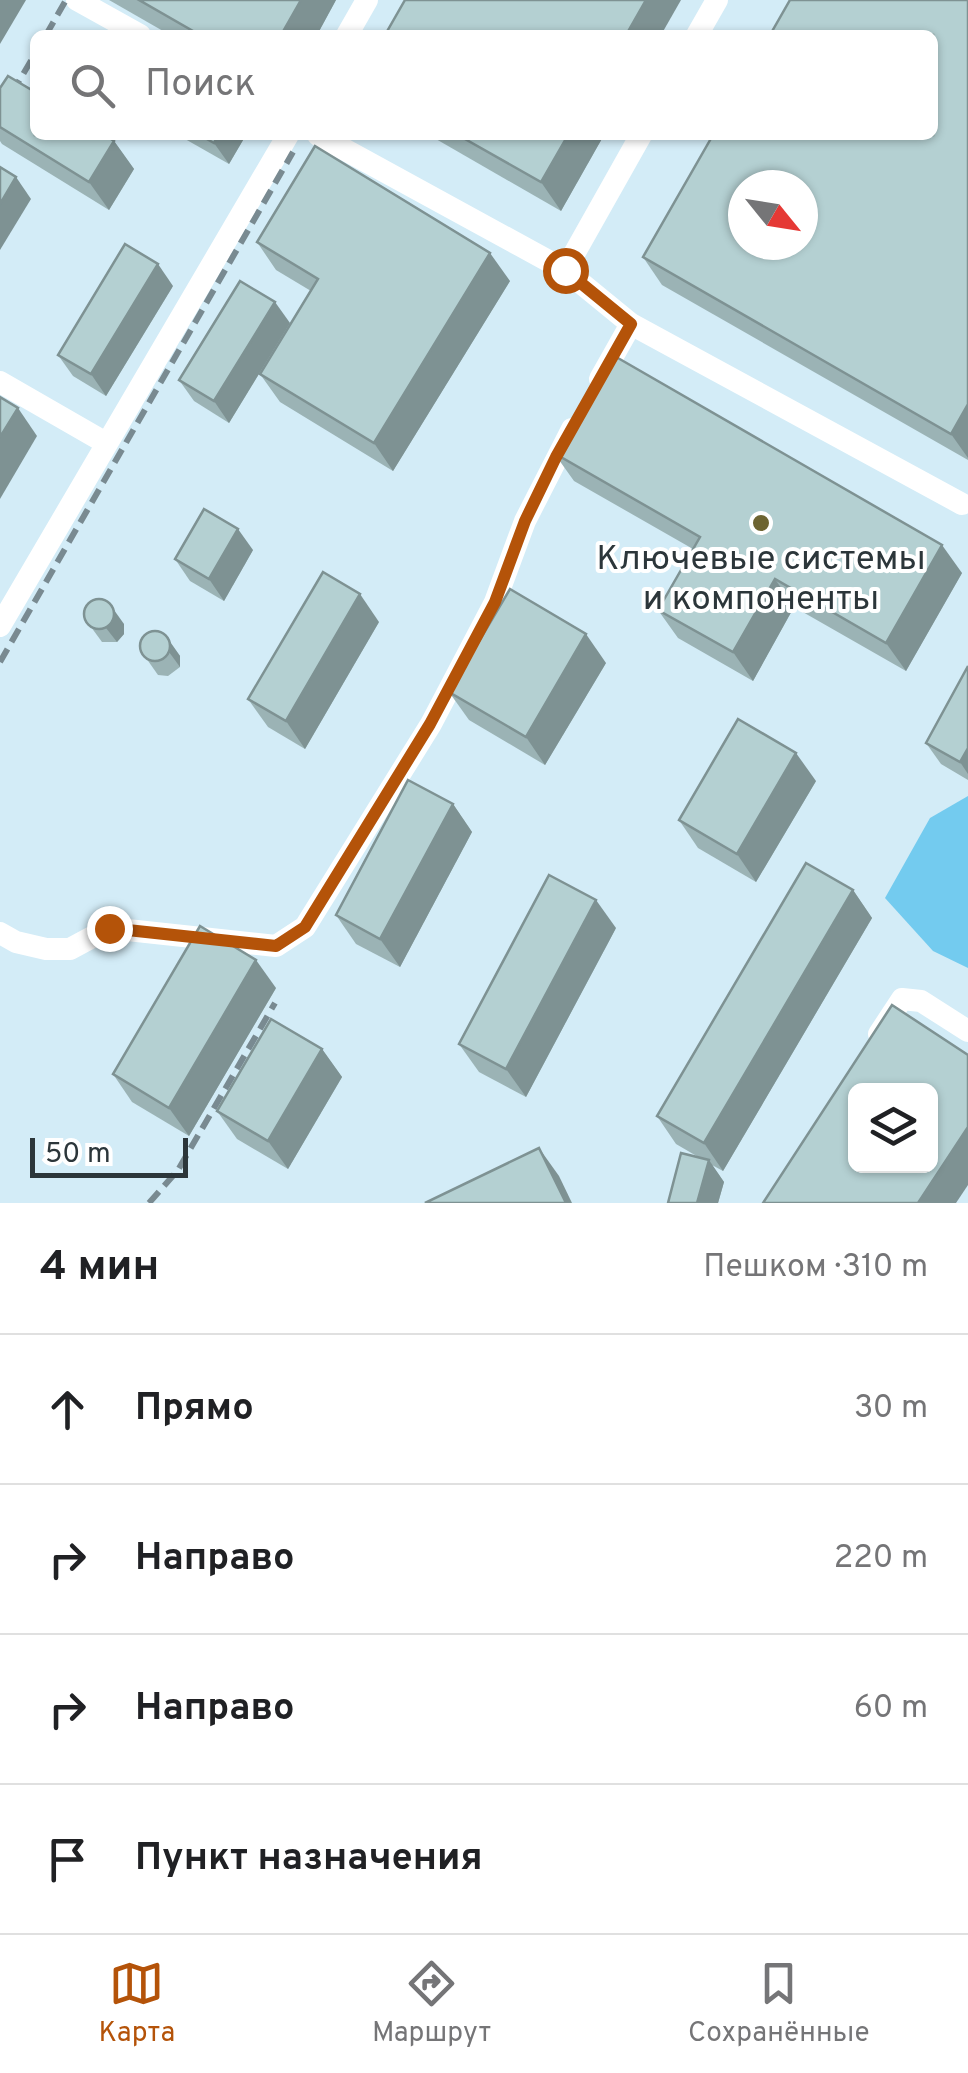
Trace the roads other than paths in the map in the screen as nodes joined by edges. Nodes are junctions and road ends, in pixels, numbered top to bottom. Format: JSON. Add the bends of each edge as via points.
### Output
{"nodes":[{"id":1,"x":77,"y":0,"type":"edge"},
{"id":2,"x":367,"y":0,"type":"edge"},
{"id":3,"x":717,"y":0,"type":"edge"},
{"id":4,"x":131,"y":30,"type":"edge"},
{"id":5,"x":350,"y":30,"type":"edge"},
{"id":6,"x":700,"y":30,"type":"edge"},
{"id":7,"x":285,"y":140,"type":"edge"},
{"id":8,"x":327,"y":140,"type":"edge"},
{"id":9,"x":638,"y":140,"type":"edge"},
{"id":10,"x":565,"y":270,"type":"junction"},
{"id":11,"x":631,"y":324,"type":"junction"},
{"id":12,"x":0,"y":382,"type":"edge"},
{"id":13,"x":106,"y":443,"type":"junction"},
{"id":14,"x":966,"y":502,"type":"edge"},
{"id":15,"x":0,"y":626,"type":"edge"},
{"id":16,"x":0,"y":933,"type":"edge"},
{"id":17,"x":968,"y":1031,"type":"edge"},
{"id":18,"x":871,"y":1046,"type":"edge"}],
"edges":[{"from":1,"to":4,"type":"lane"},
{"from":2,"to":5,"type":"lane"},
{"from":3,"to":6,"type":"lane"},
{"from":7,"to":13,"type":"lane"},
{"from":8,"to":10,"type":"lane"},
{"from":9,"to":10,"type":"lane"},
{"from":10,"to":11,"type":"lane"},
{"from":11,"to":14,"type":"lane"},
{"from":11,"to":16,"type":"lane","via":[[556,457],[495,602],[430,724],[305,927],[276,946],[109,928],[70,949],[46,949]]},
{"from":12,"to":13,"type":"lane"},
{"from":13,"to":15,"type":"lane"},
{"from":17,"to":18,"type":"lane","via":[[921,1001],[902,999]]}]}
